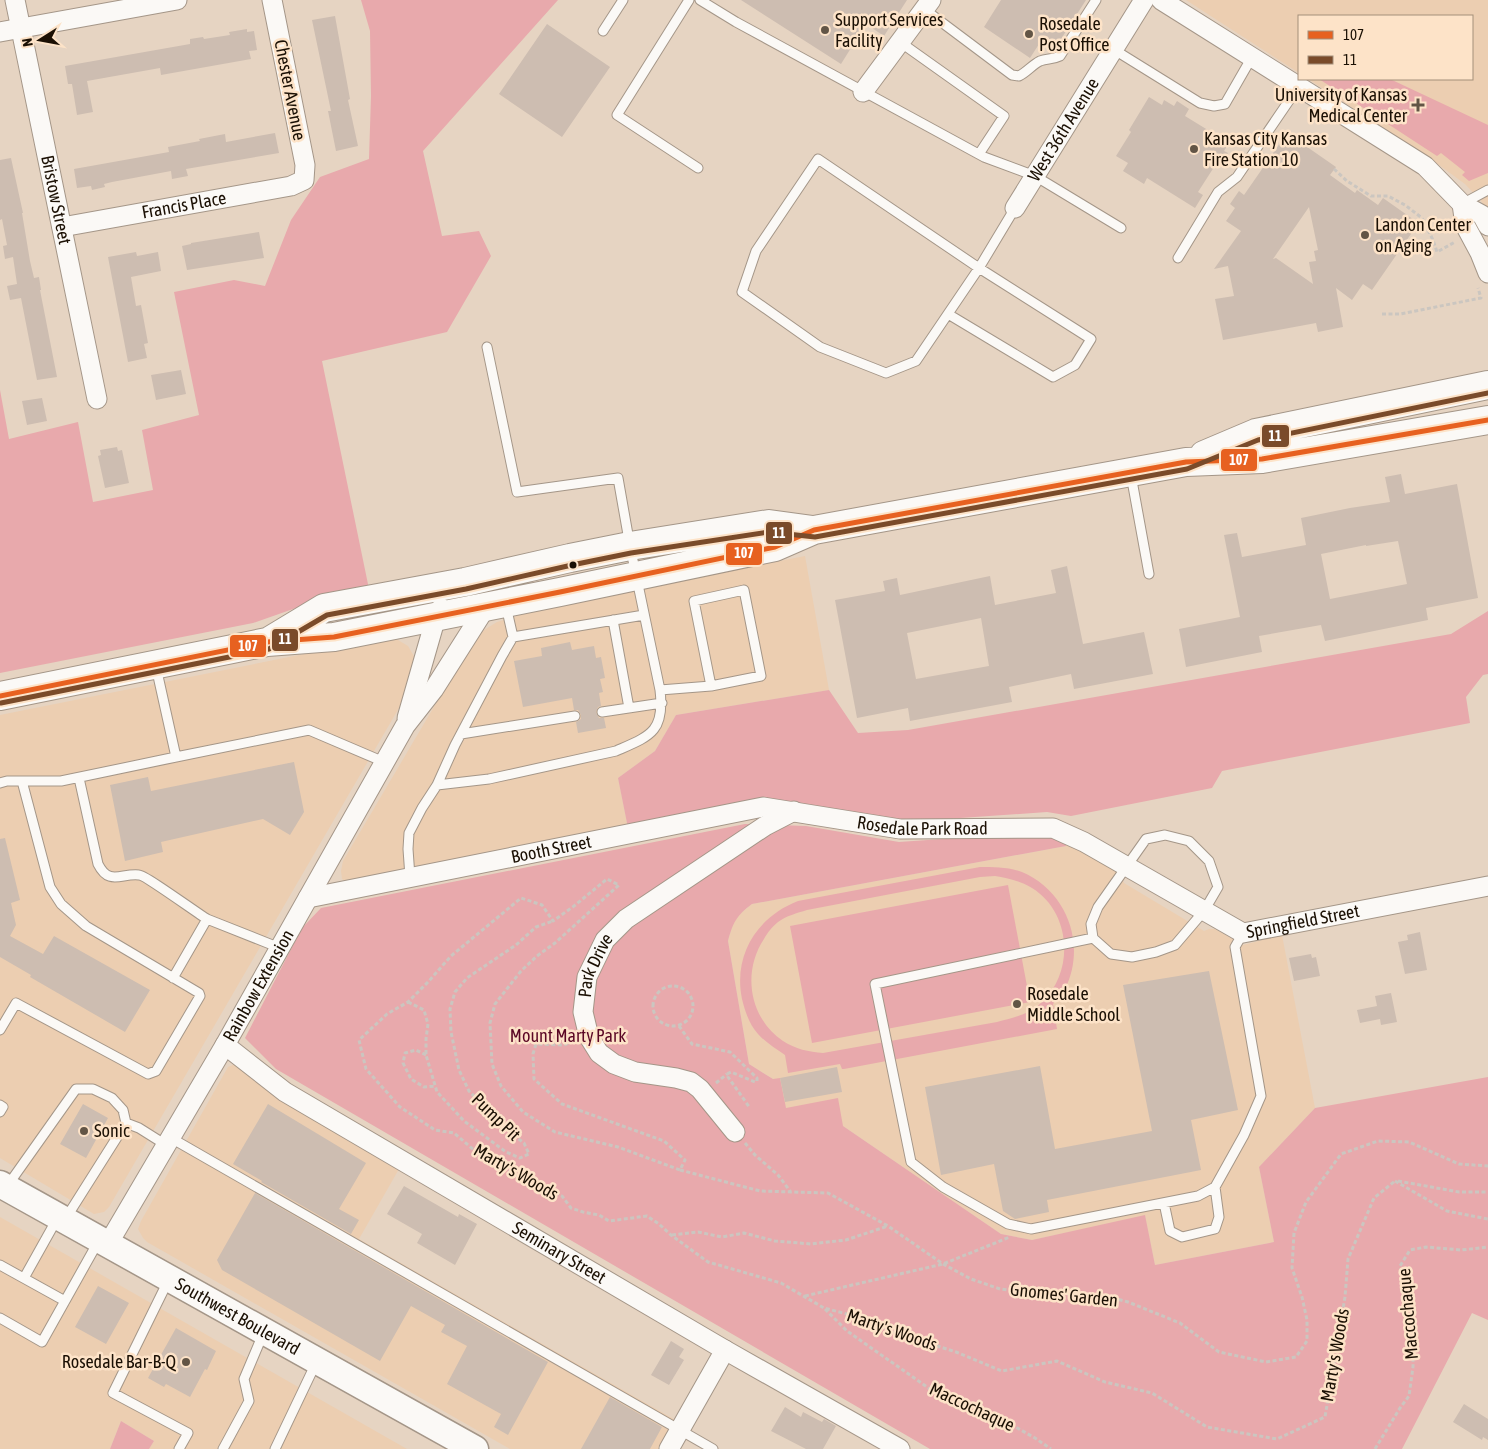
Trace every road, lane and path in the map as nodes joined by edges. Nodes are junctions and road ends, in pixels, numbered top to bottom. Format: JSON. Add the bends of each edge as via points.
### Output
{"nodes":[{"id":1,"x":15,"y":0,"type":"edge"},
{"id":2,"x":177,"y":0,"type":"edge"},
{"id":3,"x":272,"y":0,"type":"edge"},
{"id":4,"x":623,"y":0,"type":"edge"},
{"id":5,"x":689,"y":0,"type":"edge"},
{"id":6,"x":700,"y":0,"type":"edge"},
{"id":7,"x":1096,"y":0,"type":"edge"},
{"id":8,"x":1144,"y":0,"type":"edge"},
{"id":9,"x":1161,"y":0,"type":"edge"},
{"id":10,"x":928,"y":4,"type":"edge"},
{"id":11,"x":20,"y":28,"type":"junction"},
{"id":12,"x":604,"y":31,"type":"dead end"},
{"id":13,"x":0,"y":32,"type":"edge"},
{"id":14,"x":900,"y":42,"type":"junction"},
{"id":15,"x":1113,"y":49,"type":"junction"},
{"id":16,"x":1252,"y":57,"type":"junction"},
{"id":17,"x":1299,"y":86,"type":"junction"},
{"id":18,"x":863,"y":92,"type":"junction"},
{"id":19,"x":979,"y":154,"type":"junction"},
{"id":20,"x":698,"y":168,"type":"dead end"},
{"id":21,"x":1334,"y":169,"type":"dead end"},
{"id":22,"x":1035,"y":176,"type":"junction"},
{"id":23,"x":304,"y":180,"type":"joint"},
{"id":24,"x":1488,"y":190,"type":"edge"},
{"id":25,"x":1462,"y":204,"type":"junction"},
{"id":26,"x":1016,"y":208,"type":"joint"},
{"id":27,"x":1488,"y":226,"type":"edge"},
{"id":28,"x":62,"y":227,"type":"junction"},
{"id":29,"x":1121,"y":228,"type":"dead end"},
{"id":30,"x":1461,"y":239,"type":"dead end"},
{"id":31,"x":1178,"y":258,"type":"dead end"},
{"id":32,"x":979,"y":268,"type":"junction"},
{"id":33,"x":1482,"y":277,"type":"edge"},
{"id":34,"x":948,"y":314,"type":"junction"},
{"id":35,"x":1382,"y":314,"type":"dead end"},
{"id":36,"x":487,"y":347,"type":"dead end"},
{"id":37,"x":1488,"y":385,"type":"edge"},
{"id":38,"x":97,"y":399,"type":"dead end"},
{"id":39,"x":1488,"y":420,"type":"edge"},
{"id":40,"x":1186,"y":462,"type":"junction"},
{"id":41,"x":1131,"y":472,"type":"junction"},
{"id":42,"x":814,"y":530,"type":"junction"},
{"id":43,"x":630,"y":546,"type":"junction"},
{"id":44,"x":1149,"y":574,"type":"dead end"},
{"id":45,"x":636,"y":576,"type":"junction"},
{"id":46,"x":465,"y":582,"type":"junction"},
{"id":47,"x":496,"y":605,"type":"junction"},
{"id":48,"x":644,"y":614,"type":"junction"},
{"id":49,"x":436,"y":617,"type":"junction"},
{"id":50,"x":613,"y":620,"type":"junction"},
{"id":51,"x":513,"y":637,"type":"junction"},
{"id":52,"x":267,"y":642,"type":"junction"},
{"id":53,"x":155,"y":664,"type":"junction"},
{"id":54,"x":711,"y":686,"type":"junction"},
{"id":55,"x":660,"y":690,"type":"junction"},
{"id":56,"x":0,"y":696,"type":"edge"},
{"id":57,"x":662,"y":703,"type":"junction"},
{"id":58,"x":629,"y":708,"type":"junction"},
{"id":59,"x":602,"y":712,"type":"dead end"},
{"id":60,"x":575,"y":716,"type":"dead end"},
{"id":61,"x":404,"y":726,"type":"junction"},
{"id":62,"x":461,"y":734,"type":"junction"},
{"id":63,"x":176,"y":757,"type":"junction"},
{"id":64,"x":384,"y":762,"type":"junction"},
{"id":65,"x":78,"y":778,"type":"junction"},
{"id":66,"x":22,"y":781,"type":"junction"},
{"id":67,"x":0,"y":783,"type":"edge"},
{"id":68,"x":436,"y":785,"type":"junction"},
{"id":69,"x":794,"y":811,"type":"junction"},
{"id":70,"x":1053,"y":828,"type":"joint"},
{"id":71,"x":1128,"y":867,"type":"junction"},
{"id":72,"x":410,"y":877,"type":"junction"},
{"id":73,"x":1488,"y":886,"type":"edge"},
{"id":74,"x":308,"y":898,"type":"junction"},
{"id":75,"x":1204,"y":911,"type":"junction"},
{"id":76,"x":207,"y":919,"type":"junction"},
{"id":77,"x":553,"y":920,"type":"junction"},
{"id":78,"x":1242,"y":933,"type":"junction"},
{"id":79,"x":1093,"y":938,"type":"junction"},
{"id":80,"x":280,"y":948,"type":"junction"},
{"id":81,"x":173,"y":978,"type":"junction"},
{"id":82,"x":408,"y":1002,"type":"junction"},
{"id":83,"x":679,"y":1026,"type":"junction"},
{"id":84,"x":0,"y":1030,"type":"edge"},
{"id":85,"x":589,"y":1037,"type":"junction"},
{"id":86,"x":225,"y":1045,"type":"junction"},
{"id":87,"x":426,"y":1055,"type":"junction"},
{"id":88,"x":435,"y":1086,"type":"junction"},
{"id":89,"x":0,"y":1105,"type":"edge"},
{"id":90,"x":750,"y":1108,"type":"dead end"},
{"id":91,"x":0,"y":1112,"type":"edge"},
{"id":92,"x":126,"y":1123,"type":"junction"},
{"id":93,"x":735,"y":1132,"type":"joint"},
{"id":94,"x":168,"y":1141,"type":"junction"},
{"id":95,"x":1488,"y":1166,"type":"edge"},
{"id":96,"x":680,"y":1170,"type":"junction"},
{"id":97,"x":1395,"y":1181,"type":"junction"},
{"id":98,"x":3,"y":1186,"type":"edge"},
{"id":99,"x":1215,"y":1187,"type":"junction"},
{"id":100,"x":790,"y":1192,"type":"junction"},
{"id":101,"x":1488,"y":1192,"type":"edge"},
{"id":102,"x":1164,"y":1203,"type":"junction"},
{"id":103,"x":61,"y":1218,"type":"junction"},
{"id":104,"x":1488,"y":1219,"type":"edge"},
{"id":105,"x":888,"y":1226,"type":"junction"},
{"id":106,"x":1031,"y":1228,"type":"junction"},
{"id":107,"x":671,"y":1235,"type":"junction"},
{"id":108,"x":104,"y":1242,"type":"junction"},
{"id":109,"x":1488,"y":1247,"type":"edge"},
{"id":110,"x":943,"y":1264,"type":"junction"},
{"id":111,"x":0,"y":1265,"type":"edge"},
{"id":112,"x":24,"y":1278,"type":"junction"},
{"id":113,"x":169,"y":1278,"type":"junction"},
{"id":114,"x":804,"y":1297,"type":"junction"},
{"id":115,"x":65,"y":1301,"type":"junction"},
{"id":116,"x":824,"y":1308,"type":"junction"},
{"id":117,"x":0,"y":1318,"type":"edge"},
{"id":118,"x":265,"y":1332,"type":"junction"},
{"id":119,"x":725,"y":1350,"type":"junction"},
{"id":120,"x":317,"y":1361,"type":"junction"},
{"id":121,"x":679,"y":1430,"type":"junction"},
{"id":122,"x":179,"y":1449,"type":"edge"},
{"id":123,"x":224,"y":1449,"type":"edge"},
{"id":124,"x":275,"y":1449,"type":"edge"},
{"id":125,"x":475,"y":1449,"type":"edge"},
{"id":126,"x":668,"y":1449,"type":"edge"},
{"id":127,"x":713,"y":1449,"type":"edge"},
{"id":128,"x":900,"y":1449,"type":"edge"},
{"id":129,"x":1051,"y":1449,"type":"edge"},
{"id":130,"x":1375,"y":1449,"type":"edge"}],
"edges":[{"from":1,"to":11,"type":"street","name":"Bristow Street"},
{"from":2,"to":11,"type":"street"},
{"from":3,"to":23,"type":"street","name":"Chester Avenue","via":[[305,165]]},
{"from":4,"to":12,"type":"lane"},
{"from":5,"to":20,"type":"lane","via":[[617,115]]},
{"from":6,"to":18,"type":"lane"},
{"from":7,"to":10,"type":"lane","via":[[1060,56],[1039,62],[1019,76],[1012,75]]},
{"from":8,"to":15,"type":"street","name":"West 36th Avenue"},
{"from":9,"to":16,"type":"street"},
{"from":10,"to":14,"type":"street"},
{"from":11,"to":13,"type":"street"},
{"from":11,"to":28,"type":"street","name":"Bristow Street"},
{"from":14,"to":18,"type":"street"},
{"from":14,"to":19,"type":"lane","via":[[1004,116]]},
{"from":15,"to":16,"type":"lane","via":[[1200,103],[1214,106],[1225,104]]},
{"from":15,"to":22,"type":"street","name":"West 36th Avenue"},
{"from":16,"to":17,"type":"street"},
{"from":17,"to":25,"type":"street","via":[[1425,166]]},
{"from":17,"to":31,"type":"lane","via":[[1237,177],[1218,192]]},
{"from":18,"to":19,"type":"lane"},
{"from":19,"to":22,"type":"lane"},
{"from":21,"to":30,"type":"path","via":[[1371,196],[1388,196],[1405,204],[1422,218],[1437,252]]},
{"from":22,"to":26,"type":"street","name":"West 36th Avenue"},
{"from":22,"to":29,"type":"lane"},
{"from":23,"to":28,"type":"street","name":"Francis Place","via":[[291,186]]},
{"from":24,"to":25,"type":"lane"},
{"from":25,"to":27,"type":"street","via":[[1482,215]]},
{"from":25,"to":33,"type":"street","via":[[1465,225],[1480,253]]},
{"from":26,"to":32,"type":"lane"},
{"from":28,"to":38,"type":"street","name":"Bristow Street"},
{"from":32,"to":34,"type":"lane"},
{"from":32,"to":34,"type":"lane","via":[[1091,340],[1075,365],[1053,377]]},
{"from":32,"to":34,"type":"lane","via":[[818,159],[756,251],[742,292],[820,347],[886,373],[916,361]]},
{"from":33,"to":35,"type":"path","via":[[1482,298],[1400,314]]},
{"from":36,"to":43,"type":"lane","via":[[517,492],[618,478]]},
{"from":37,"to":40,"type":"main road","via":[[1256,433]]},
{"from":39,"to":40,"type":"main road","via":[[1262,459]]},
{"from":40,"to":41,"type":"main road"},
{"from":41,"to":42,"type":"main road"},
{"from":41,"to":44,"type":"lane"},
{"from":42,"to":43,"type":"main road","via":[[769,524]]},
{"from":42,"to":45,"type":"main road","via":[[775,547]]},
{"from":43,"to":45,"type":"lane"},
{"from":43,"to":46,"type":"main road"},
{"from":45,"to":47,"type":"main road"},
{"from":45,"to":48,"type":"lane"},
{"from":46,"to":49,"type":"street","name":"Rainbow Extension"},
{"from":46,"to":52,"type":"main road","via":[[324,608]]},
{"from":47,"to":49,"type":"main road"},
{"from":47,"to":51,"type":"lane"},
{"from":47,"to":61,"type":"street","name":"Rainbow Extension"},
{"from":48,"to":50,"type":"lane"},
{"from":48,"to":55,"type":"lane"},
{"from":49,"to":52,"type":"main road","via":[[334,637]]},
{"from":49,"to":61,"type":"street","name":"Rainbow Extension"},
{"from":50,"to":51,"type":"lane"},
{"from":50,"to":58,"type":"lane"},
{"from":51,"to":62,"type":"lane"},
{"from":52,"to":53,"type":"main road"},
{"from":53,"to":56,"type":"main road"},
{"from":53,"to":63,"type":"lane"},
{"from":54,"to":54,"type":"lane","via":[[694,601],[744,590],[762,676]]},
{"from":54,"to":55,"type":"lane"},
{"from":55,"to":57,"type":"lane"},
{"from":57,"to":58,"type":"lane"},
{"from":57,"to":68,"type":"lane","via":[[654,731],[616,751],[490,779]]},
{"from":58,"to":59,"type":"lane"},
{"from":60,"to":62,"type":"lane"},
{"from":61,"to":64,"type":"street","name":"Rainbow Extension"},
{"from":62,"to":68,"type":"lane"},
{"from":63,"to":64,"type":"lane","via":[[309,730]]},
{"from":63,"to":65,"type":"lane"},
{"from":64,"to":74,"type":"street","name":"Rainbow Extension"},
{"from":65,"to":66,"type":"lane"},
{"from":65,"to":76,"type":"lane","via":[[101,871],[113,878],[140,875]]},
{"from":66,"to":67,"type":"lane"},
{"from":66,"to":81,"type":"lane","via":[[50,887],[61,904],[86,926]]},
{"from":68,"to":72,"type":"lane","via":[[409,833]]},
{"from":69,"to":70,"type":"street","name":"Rosedale Park Road","via":[[900,829]]},
{"from":69,"to":72,"type":"street","name":"Booth Street","via":[[763,807]]},
{"from":69,"to":85,"type":"street","name":"Park Drive","via":[[765,826],[626,919],[605,940],[587,977],[583,1012]]},
{"from":70,"to":71,"type":"street","name":"Springfield Street"},
{"from":71,"to":75,"type":"street","name":"Springfield Street"},
{"from":71,"to":75,"type":"lane","via":[[1146,840],[1165,836],[1189,841],[1210,861],[1218,887]]},
{"from":71,"to":79,"type":"lane","via":[[1098,907],[1092,924]]},
{"from":72,"to":74,"type":"street","name":"Booth Street"},
{"from":73,"to":78,"type":"street","name":"Springfield Street"},
{"from":74,"to":80,"type":"street","name":"Rainbow Extension"},
{"from":75,"to":78,"type":"street","name":"Springfield Street"},
{"from":75,"to":79,"type":"lane","via":[[1175,945],[1156,952],[1132,957],[1111,954]]},
{"from":76,"to":80,"type":"lane"},
{"from":76,"to":81,"type":"lane"},
{"from":77,"to":82,"type":"path","name":"Marty's Woods","via":[[542,906],[521,898],[451,956]]},
{"from":77,"to":88,"type":"path","name":"Pump Pit","via":[[536,927],[516,945],[467,978],[455,992],[450,1009],[458,1070],[469,1091],[524,1143],[529,1154],[520,1158],[506,1152],[464,1121]]},
{"from":77,"to":96,"type":"path","via":[[607,879],[619,885],[521,971],[495,1004],[490,1023],[492,1064],[500,1086],[523,1112],[555,1132],[618,1147]]},
{"from":78,"to":99,"type":"lane","via":[[1235,947],[1261,1096]]},
{"from":79,"to":106,"type":"lane","via":[[875,984],[911,1162],[943,1187],[1008,1224]]},
{"from":80,"to":86,"type":"street","name":"Rainbow Extension"},
{"from":81,"to":84,"type":"lane","via":[[200,996],[152,1073],[148,1074],[16,1003]]},
{"from":82,"to":87,"type":"path","name":"Pump Pit","via":[[424,1010],[428,1024]]},
{"from":82,"to":107,"type":"path","name":"Marty's Woods","via":[[387,1014],[359,1040],[366,1069],[400,1107],[434,1130],[454,1133],[481,1156],[515,1175],[562,1196],[571,1208],[610,1221],[646,1216]]},
{"from":83,"to":83,"type":"path","via":[[661,1023],[655,1016],[654,999],[667,986],[676,986],[691,996],[692,1014]]},
{"from":83,"to":90,"type":"path","via":[[692,1044],[730,1052],[757,1078],[755,1082],[731,1072],[727,1074]]},
{"from":85,"to":93,"type":"street","name":"Park Drive","via":[[599,1053],[614,1064],[635,1072],[691,1082],[700,1088]]},
{"from":85,"to":96,"type":"path","via":[[564,1045],[536,1044],[534,1079],[562,1104],[664,1141],[685,1160]]},
{"from":86,"to":94,"type":"street","name":"Rainbow Extension"},
{"from":86,"to":119,"type":"street","name":"Seminary Street","via":[[284,1092]]},
{"from":87,"to":88,"type":"path","name":"Pump Pit"},
{"from":87,"to":88,"type":"path","via":[[416,1050],[405,1052],[403,1063],[411,1079],[424,1086]]},
{"from":89,"to":91,"type":"lane","via":[[3,1107]]},
{"from":92,"to":94,"type":"lane"},
{"from":92,"to":98,"type":"lane","via":[[123,1110],[112,1098],[93,1089],[76,1089]]},
{"from":92,"to":103,"type":"lane"},
{"from":93,"to":100,"type":"path","via":[[778,1175]]},
{"from":94,"to":108,"type":"street","name":"Rainbow Extension"},
{"from":94,"to":121,"type":"lane"},
{"from":95,"to":110,"type":"path","name":"Gnomes' Garden","via":[[1459,1164],[1410,1142],[1378,1141],[1341,1154],[1306,1202],[1294,1233],[1292,1268],[1308,1320],[1307,1341],[1296,1357],[1266,1362],[1219,1352],[1180,1323],[1128,1302],[1106,1296],[1000,1289]]},
{"from":96,"to":100,"type":"path","name":"Gnomes' Garden","via":[[760,1191]]},
{"from":97,"to":101,"type":"path","via":[[1459,1192]]},
{"from":97,"to":104,"type":"path","via":[[1447,1211]]},
{"from":97,"to":116,"type":"path","name":"Marty's Woods","via":[[1374,1198],[1348,1259],[1345,1297],[1325,1417],[1277,1439],[1207,1428],[1152,1393],[1105,1382],[1057,1361],[1002,1371],[858,1317]]},
{"from":98,"to":103,"type":"main road","name":"Southwest Boulevard"},
{"from":99,"to":102,"type":"lane","via":[[1198,1196]]},
{"from":99,"to":102,"type":"lane","via":[[1220,1217],[1216,1228],[1182,1236],[1170,1231]]},
{"from":100,"to":105,"type":"path","name":"Gnomes' Garden","via":[[828,1193]]},
{"from":102,"to":106,"type":"lane"},
{"from":103,"to":108,"type":"main road","name":"Southwest Boulevard"},
{"from":103,"to":112,"type":"lane"},
{"from":105,"to":107,"type":"path","via":[[846,1240],[811,1244],[775,1241],[744,1233],[722,1237],[698,1232]]},
{"from":105,"to":110,"type":"path","name":"Gnomes' Garden"},
{"from":106,"to":110,"type":"path"},
{"from":107,"to":114,"type":"path","name":"Marty's Woods","via":[[708,1262],[781,1283]]},
{"from":108,"to":113,"type":"main road","name":"Southwest Boulevard"},
{"from":108,"to":115,"type":"lane"},
{"from":109,"to":130,"type":"path","name":"Maccochaque","via":[[1410,1250],[1400,1266],[1413,1324],[1413,1367],[1409,1396]]},
{"from":110,"to":114,"type":"path"},
{"from":111,"to":112,"type":"lane"},
{"from":112,"to":115,"type":"lane"},
{"from":113,"to":118,"type":"main road","name":"Southwest Boulevard"},
{"from":113,"to":122,"type":"lane","via":[[113,1393],[188,1433]]},
{"from":114,"to":116,"type":"path","name":"Marty's Woods"},
{"from":115,"to":117,"type":"lane","via":[[42,1342]]},
{"from":116,"to":129,"type":"path","name":"Maccochaque","via":[[848,1331],[940,1396],[1005,1421]]},
{"from":118,"to":120,"type":"main road","name":"Southwest Boulevard"},
{"from":118,"to":123,"type":"lane","via":[[244,1379],[249,1401]]},
{"from":119,"to":121,"type":"street"},
{"from":119,"to":128,"type":"street","name":"Seminary Street"},
{"from":120,"to":124,"type":"lane"},
{"from":120,"to":125,"type":"main road","name":"Southwest Boulevard"},
{"from":121,"to":126,"type":"street"},
{"from":121,"to":127,"type":"lane"}]}
